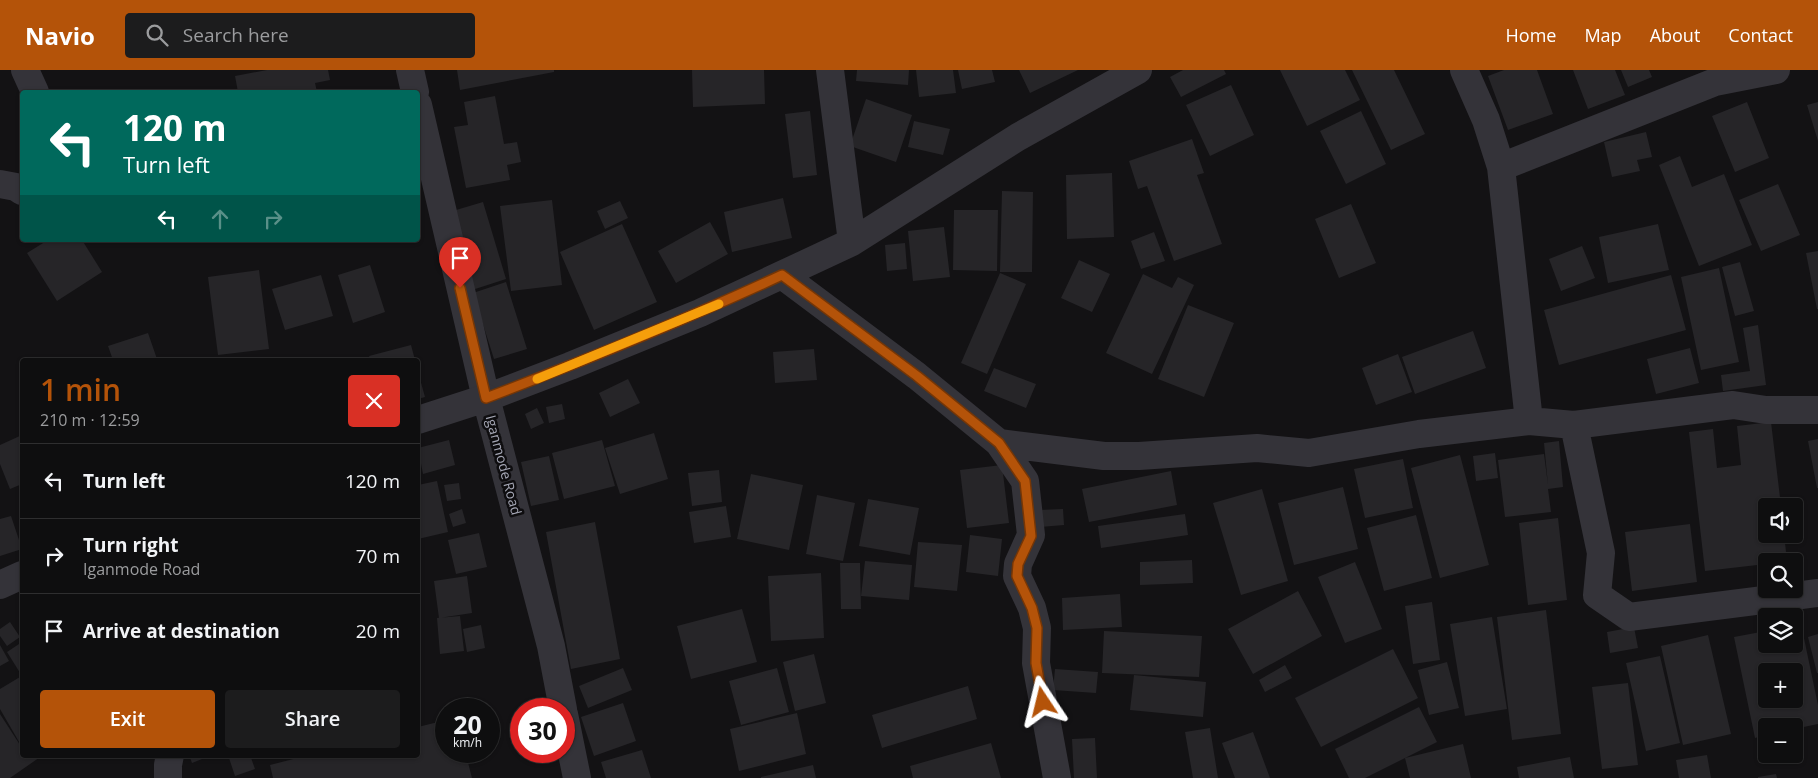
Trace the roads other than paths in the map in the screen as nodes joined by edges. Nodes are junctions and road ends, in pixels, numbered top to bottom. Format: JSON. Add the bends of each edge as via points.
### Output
{"nodes":[{"id":1,"x":25,"y":70,"type":"edge"},
{"id":2,"x":410,"y":70,"type":"edge"},
{"id":3,"x":830,"y":70,"type":"edge"},
{"id":4,"x":1138,"y":70,"type":"edge"},
{"id":5,"x":1464,"y":70,"type":"edge"},
{"id":6,"x":1776,"y":70,"type":"edge"},
{"id":7,"x":34,"y":90,"type":"edge"},
{"id":8,"x":415,"y":90,"type":"edge"},
{"id":9,"x":420,"y":114,"type":"edge"},
{"id":10,"x":1501,"y":167,"type":"junction"},
{"id":11,"x":852,"y":242,"type":"junction"},
{"id":12,"x":782,"y":275,"type":"junction"},
{"id":13,"x":486,"y":398,"type":"junction"},
{"id":14,"x":1818,"y":410,"type":"edge"},
{"id":15,"x":420,"y":419,"type":"edge"},
{"id":16,"x":1529,"y":422,"type":"junction"},
{"id":17,"x":1574,"y":425,"type":"junction"},
{"id":18,"x":999,"y":443,"type":"junction"},
{"id":19,"x":1051,"y":449,"type":"junction"},
{"id":20,"x":1025,"y":481,"type":"junction"},
{"id":21,"x":20,"y":576,"type":"edge"},
{"id":22,"x":0,"y":584,"type":"edge"},
{"id":23,"x":1818,"y":593,"type":"edge"},
{"id":24,"x":561,"y":698,"type":"edge"},
{"id":25,"x":169,"y":758,"type":"edge"},
{"id":26,"x":574,"y":763,"type":"edge"},
{"id":27,"x":168,"y":778,"type":"edge"},
{"id":28,"x":577,"y":778,"type":"edge"},
{"id":29,"x":1057,"y":778,"type":"edge"}],
"edges":[{"from":1,"to":7,"type":"street"},
{"from":2,"to":8,"type":"street"},
{"from":3,"to":11,"type":"street"},
{"from":4,"to":11,"type":"street","via":[[1018,137]]},
{"from":5,"to":10,"type":"street","via":[[1486,120]]},
{"from":6,"to":10,"type":"street","via":[[1715,82]]},
{"from":9,"to":13,"type":"street","name":"Iganmode Road"},
{"from":10,"to":16,"type":"street"},
{"from":11,"to":12,"type":"street"},
{"from":12,"to":13,"type":"street","via":[[692,316]]},
{"from":12,"to":18,"type":"street","via":[[917,376]]},
{"from":13,"to":15,"type":"street"},
{"from":13,"to":24,"type":"street","name":"Iganmode Road","via":[[551,646]]},
{"from":14,"to":17,"type":"street","via":[[1766,410],[1733,405]]},
{"from":16,"to":17,"type":"street"},
{"from":16,"to":19,"type":"street","via":[[1419,434],[1309,453],[1258,448],[1104,456]]},
{"from":17,"to":23,"type":"street","via":[[1601,553],[1597,595],[1605,601],[1629,617]]},
{"from":18,"to":19,"type":"street"},
{"from":18,"to":20,"type":"street"},
{"from":19,"to":20,"type":"street"},
{"from":20,"to":29,"type":"street","via":[[1031,536],[1018,564],[1017,576],[1032,608],[1037,628],[1036,663]]},
{"from":21,"to":22,"type":"street"},
{"from":25,"to":27,"type":"street"},
{"from":26,"to":28,"type":"street"}]}
